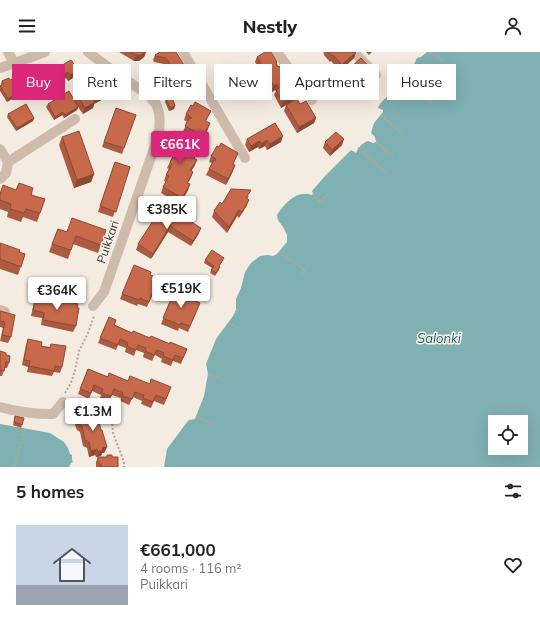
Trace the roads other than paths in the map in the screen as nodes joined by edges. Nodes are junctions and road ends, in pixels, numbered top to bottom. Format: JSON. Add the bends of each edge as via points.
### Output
{"nodes":[{"id":1,"x":8,"y":52,"type":"edge"},
{"id":2,"x":45,"y":52,"type":"edge"},
{"id":3,"x":88,"y":52,"type":"edge"},
{"id":4,"x":183,"y":52,"type":"edge"},
{"id":5,"x":277,"y":52,"type":"edge"},
{"id":6,"x":354,"y":52,"type":"edge"},
{"id":7,"x":14,"y":63,"type":"junction"},
{"id":8,"x":286,"y":64,"type":"edge"},
{"id":9,"x":365,"y":64,"type":"edge"},
{"id":10,"x":0,"y":68,"type":"edge"},
{"id":11,"x":75,"y":119,"type":"dead end"},
{"id":12,"x":0,"y":149,"type":"edge"},
{"id":13,"x":245,"y":158,"type":"dead end"},
{"id":14,"x":8,"y":162,"type":"junction"},
{"id":15,"x":0,"y":179,"type":"edge"},
{"id":16,"x":93,"y":306,"type":"road end"},
{"id":17,"x":63,"y":402,"type":"road end"},
{"id":18,"x":0,"y":407,"type":"edge"}],
"edges":[{"from":1,"to":7,"type":"street"},
{"from":2,"to":7,"type":"street"},
{"from":3,"to":16,"type":"street","name":"Puikkari","via":[[147,95],[156,104],[160,122],[158,137],[104,292]]},
{"from":4,"to":13,"type":"street"},
{"from":5,"to":8,"type":"street"},
{"from":6,"to":9,"type":"street"},
{"from":7,"to":10,"type":"street"},
{"from":11,"to":14,"type":"street"},
{"from":12,"to":14,"type":"street"},
{"from":14,"to":15,"type":"street","via":[[6,172]]},
{"from":17,"to":18,"type":"street","via":[[53,414],[18,412]]}]}
